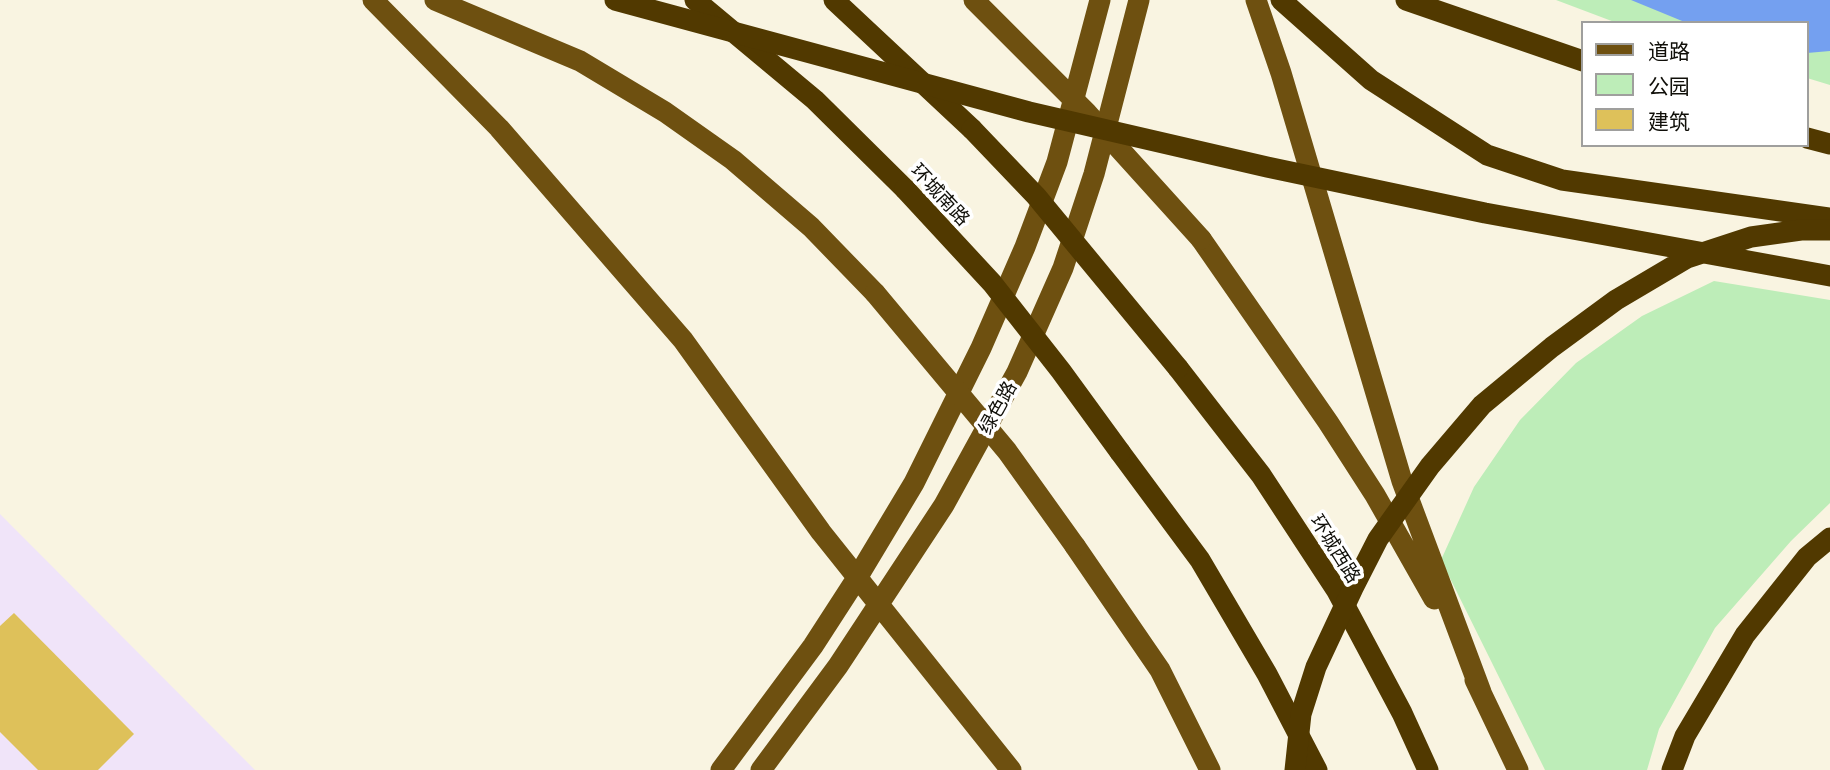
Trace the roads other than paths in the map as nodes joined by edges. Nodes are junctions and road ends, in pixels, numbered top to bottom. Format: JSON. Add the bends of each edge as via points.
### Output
{"nodes":[{"id":1,"x":373,"y":0,"type":"edge"},
{"id":2,"x":435,"y":0,"type":"edge"},
{"id":3,"x":615,"y":0,"type":"edge"},
{"id":4,"x":695,"y":0,"type":"edge"},
{"id":5,"x":834,"y":0,"type":"edge"},
{"id":6,"x":974,"y":0,"type":"edge"},
{"id":7,"x":1100,"y":0,"type":"edge"},
{"id":8,"x":1139,"y":0,"type":"edge"},
{"id":9,"x":1256,"y":0,"type":"edge"},
{"id":10,"x":1281,"y":0,"type":"edge"},
{"id":11,"x":1406,"y":0,"type":"edge"},
{"id":12,"x":1582,"y":61,"type":"edge"},
{"id":13,"x":1809,"y":139,"type":"edge"},
{"id":14,"x":1830,"y":144,"type":"edge"},
{"id":15,"x":1830,"y":218,"type":"edge"},
{"id":16,"x":1830,"y":230,"type":"edge"},
{"id":17,"x":1830,"y":276,"type":"edge"},
{"id":18,"x":1830,"y":538,"type":"edge"},
{"id":19,"x":857,"y":578,"type":"junction"},
{"id":20,"x":878,"y":606,"type":"junction"},
{"id":21,"x":1481,"y":692,"type":"junction"},
{"id":22,"x":722,"y":770,"type":"edge"},
{"id":23,"x":761,"y":770,"type":"edge"},
{"id":24,"x":1011,"y":770,"type":"edge"},
{"id":25,"x":1210,"y":770,"type":"edge"},
{"id":26,"x":1295,"y":770,"type":"edge"},
{"id":27,"x":1317,"y":770,"type":"edge"},
{"id":28,"x":1428,"y":770,"type":"edge"},
{"id":29,"x":1518,"y":770,"type":"edge"},
{"id":30,"x":1672,"y":770,"type":"edge"}],
"edges":[{"from":1,"to":19,"type":"main road","via":[[499,128],[684,340]]},
{"from":2,"to":25,"type":"main road","bridge":true,"via":[[580,61],[665,112],[782,202],[875,293],[1007,451],[1075,546],[1160,670]]},
{"from":3,"to":17,"type":"highway","bridge":true,"via":[[1002,105],[1267,167],[1511,218]]},
{"from":4,"to":27,"type":"highway","name":"环城南路","bridge":true,"via":[[815,100],[992,283],[1200,560]]},
{"from":5,"to":28,"type":"highway","name":"环城西路","bridge":true,"via":[[972,129],[1036,196],[1261,475],[1336,592]]},
{"from":6,"to":21,"type":"main road","bridge":true,"via":[[1087,113],[1202,239],[1375,495]]},
{"from":7,"to":19,"type":"main road","via":[[1057,162],[1025,247],[914,483]]},
{"from":8,"to":20,"type":"main road","name":"绿色路","via":[[1094,174],[1063,268],[1017,372],[944,505]]},
{"from":9,"to":21,"type":"main road","via":[[1402,481]]},
{"from":10,"to":15,"type":"highway","via":[[1371,80],[1487,155],[1562,180]]},
{"from":11,"to":12,"type":"highway"},
{"from":13,"to":14,"type":"highway"},
{"from":16,"to":26,"type":"highway","bridge":true,"via":[[1751,237],[1687,258],[1616,300],[1482,405],[1430,466],[1378,539],[1359,576],[1316,667],[1301,714]]},
{"from":18,"to":30,"type":"highway","via":[[1807,557],[1745,635],[1685,736]]},
{"from":19,"to":20,"type":"main road"},
{"from":19,"to":22,"type":"main road"},
{"from":20,"to":23,"type":"main road","name":"绿色路"},
{"from":20,"to":24,"type":"main road"},
{"from":21,"to":29,"type":"main road"}]}
